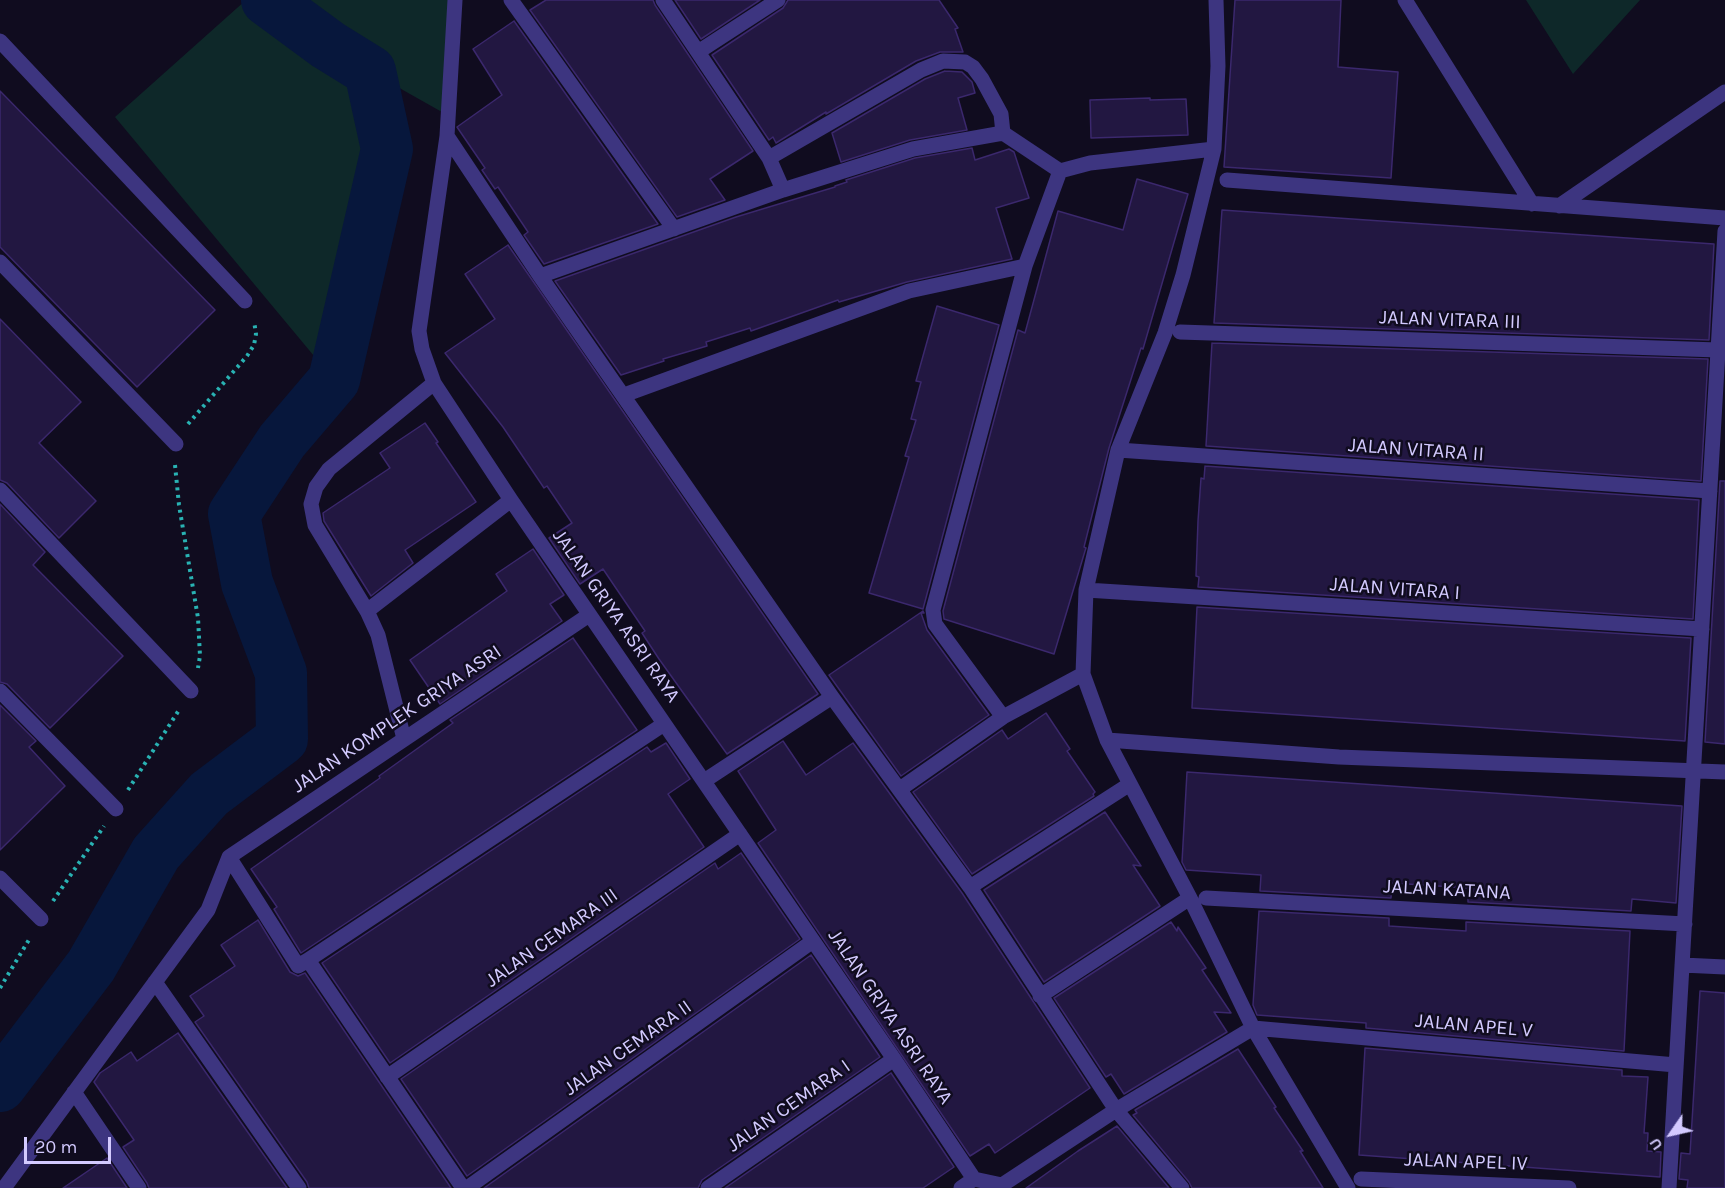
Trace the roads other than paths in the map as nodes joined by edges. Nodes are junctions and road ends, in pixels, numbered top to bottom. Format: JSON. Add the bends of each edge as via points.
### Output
{"nodes":[{"id":1,"x":455,"y":0,"type":"edge"},
{"id":2,"x":511,"y":0,"type":"edge"},
{"id":3,"x":663,"y":0,"type":"edge"},
{"id":4,"x":778,"y":0,"type":"edge"},
{"id":5,"x":1216,"y":0,"type":"edge"},
{"id":6,"x":1405,"y":0,"type":"edge"},
{"id":7,"x":0,"y":40,"type":"edge"},
{"id":8,"x":698,"y":52,"type":"junction"},
{"id":9,"x":1725,"y":92,"type":"edge"},
{"id":10,"x":1003,"y":133,"type":"junction"},
{"id":11,"x":447,"y":136,"type":"junction"},
{"id":12,"x":1214,"y":149,"type":"junction"},
{"id":13,"x":769,"y":158,"type":"junction"},
{"id":14,"x":1060,"y":171,"type":"junction"},
{"id":15,"x":1227,"y":180,"type":"dead end"},
{"id":16,"x":783,"y":190,"type":"junction"},
{"id":17,"x":1532,"y":204,"type":"junction"},
{"id":18,"x":1559,"y":206,"type":"junction"},
{"id":19,"x":1725,"y":218,"type":"edge"},
{"id":20,"x":674,"y":229,"type":"junction"},
{"id":21,"x":1725,"y":231,"type":"edge"},
{"id":22,"x":0,"y":262,"type":"edge"},
{"id":23,"x":1025,"y":266,"type":"junction"},
{"id":24,"x":540,"y":276,"type":"junction"},
{"id":25,"x":245,"y":301,"type":"dead end"},
{"id":26,"x":1180,"y":332,"type":"dead end"},
{"id":27,"x":1718,"y":350,"type":"junction"},
{"id":28,"x":434,"y":383,"type":"junction"},
{"id":29,"x":624,"y":395,"type":"junction"},
{"id":30,"x":176,"y":444,"type":"dead end"},
{"id":31,"x":1118,"y":450,"type":"junction"},
{"id":32,"x":0,"y":490,"type":"edge"},
{"id":33,"x":1710,"y":491,"type":"junction"},
{"id":34,"x":511,"y":500,"type":"junction"},
{"id":35,"x":1086,"y":590,"type":"junction"},
{"id":36,"x":367,"y":611,"type":"junction"},
{"id":37,"x":589,"y":615,"type":"junction"},
{"id":38,"x":1702,"y":629,"type":"junction"},
{"id":39,"x":1083,"y":674,"type":"junction"},
{"id":40,"x":0,"y":691,"type":"edge"},
{"id":41,"x":191,"y":691,"type":"dead end"},
{"id":42,"x":832,"y":697,"type":"junction"},
{"id":43,"x":1003,"y":717,"type":"junction"},
{"id":44,"x":664,"y":724,"type":"junction"},
{"id":45,"x":404,"y":739,"type":"junction"},
{"id":46,"x":1107,"y":740,"type":"junction"},
{"id":47,"x":1694,"y":770,"type":"junction"},
{"id":48,"x":1725,"y":772,"type":"edge"},
{"id":49,"x":704,"y":781,"type":"junction"},
{"id":50,"x":1130,"y":784,"type":"junction"},
{"id":51,"x":900,"y":789,"type":"junction"},
{"id":52,"x":116,"y":809,"type":"dead end"},
{"id":53,"x":740,"y":834,"type":"junction"},
{"id":54,"x":229,"y":857,"type":"junction"},
{"id":55,"x":0,"y":878,"type":"edge"},
{"id":56,"x":970,"y":887,"type":"junction"},
{"id":57,"x":1190,"y":898,"type":"junction"},
{"id":58,"x":1206,"y":898,"type":"dead end"},
{"id":59,"x":41,"y":919,"type":"dead end"},
{"id":60,"x":1684,"y":924,"type":"junction"},
{"id":61,"x":813,"y":941,"type":"junction"},
{"id":62,"x":308,"y":960,"type":"junction"},
{"id":63,"x":1682,"y":964,"type":"junction"},
{"id":64,"x":1725,"y":967,"type":"edge"},
{"id":65,"x":155,"y":982,"type":"junction"},
{"id":66,"x":1040,"y":996,"type":"junction"},
{"id":67,"x":1253,"y":1029,"type":"junction"},
{"id":68,"x":894,"y":1059,"type":"junction"},
{"id":69,"x":1676,"y":1065,"type":"junction"},
{"id":70,"x":387,"y":1077,"type":"junction"},
{"id":71,"x":74,"y":1092,"type":"junction"},
{"id":72,"x":1116,"y":1110,"type":"junction"},
{"id":73,"x":1355,"y":1183,"type":"edge"},
{"id":74,"x":968,"y":1184,"type":"edge"},
{"id":75,"x":4,"y":1188,"type":"edge"},
{"id":76,"x":139,"y":1188,"type":"edge"},
{"id":77,"x":299,"y":1188,"type":"edge"},
{"id":78,"x":465,"y":1188,"type":"edge"},
{"id":79,"x":708,"y":1188,"type":"edge"},
{"id":80,"x":1182,"y":1188,"type":"edge"},
{"id":81,"x":1569,"y":1188,"type":"edge"},
{"id":82,"x":1669,"y":1188,"type":"edge"}],
"edges":[{"from":1,"to":11,"type":"street","name":"JALAN GRIYA ASRI RAYA"},
{"from":2,"to":20,"type":"street"},
{"from":3,"to":8,"type":"street"},
{"from":4,"to":8,"type":"street"},
{"from":5,"to":12,"type":"street"},
{"from":6,"to":17,"type":"street"},
{"from":7,"to":25,"type":"street"},
{"from":8,"to":13,"type":"street"},
{"from":9,"to":18,"type":"street"},
{"from":10,"to":13,"type":"street","via":[[1001,114],[977,73],[965,62],[943,61]]},
{"from":10,"to":14,"type":"street"},
{"from":10,"to":16,"type":"street","via":[[913,149]]},
{"from":11,"to":24,"type":"street"},
{"from":11,"to":28,"type":"street","name":"JALAN GRIYA ASRI RAYA","via":[[419,330]]},
{"from":12,"to":14,"type":"street","via":[[1089,163]]},
{"from":12,"to":31,"type":"street","via":[[1166,333]]},
{"from":13,"to":16,"type":"street"},
{"from":14,"to":23,"type":"street"},
{"from":15,"to":17,"type":"street"},
{"from":16,"to":20,"type":"street"},
{"from":17,"to":18,"type":"street"},
{"from":18,"to":19,"type":"street"},
{"from":20,"to":24,"type":"street"},
{"from":21,"to":27,"type":"street"},
{"from":22,"to":30,"type":"street"},
{"from":23,"to":29,"type":"street","via":[[909,291]]},
{"from":23,"to":43,"type":"street","via":[[933,610],[935,624]]},
{"from":24,"to":29,"type":"street"},
{"from":26,"to":27,"type":"street","name":"JALAN VITARA III"},
{"from":27,"to":33,"type":"street"},
{"from":28,"to":34,"type":"street","name":"JALAN GRIYA ASRI RAYA"},
{"from":28,"to":36,"type":"street","via":[[329,469],[312,496],[315,525]]},
{"from":29,"to":42,"type":"street"},
{"from":31,"to":33,"type":"street","name":"JALAN VITARA II"},
{"from":31,"to":35,"type":"street"},
{"from":32,"to":41,"type":"street"},
{"from":33,"to":38,"type":"street"},
{"from":34,"to":36,"type":"street"},
{"from":34,"to":37,"type":"street","name":"JALAN GRIYA ASRI RAYA"},
{"from":35,"to":38,"type":"street","name":"JALAN VITARA I"},
{"from":35,"to":39,"type":"street"},
{"from":36,"to":45,"type":"street","via":[[378,635]]},
{"from":37,"to":44,"type":"street","name":"JALAN GRIYA ASRI RAYA"},
{"from":37,"to":45,"type":"street","name":"JALAN KOMPLEK GRIYA ASRI"},
{"from":38,"to":47,"type":"street"},
{"from":39,"to":43,"type":"street"},
{"from":39,"to":46,"type":"street"},
{"from":40,"to":52,"type":"street"},
{"from":42,"to":49,"type":"street"},
{"from":42,"to":51,"type":"street"},
{"from":43,"to":51,"type":"street"},
{"from":44,"to":49,"type":"street","name":"JALAN GRIYA ASRI RAYA"},
{"from":44,"to":62,"type":"street"},
{"from":45,"to":54,"type":"street","name":"JALAN KOMPLEK GRIYA ASRI"},
{"from":46,"to":47,"type":"street","via":[[1339,757]]},
{"from":46,"to":50,"type":"street"},
{"from":47,"to":48,"type":"street"},
{"from":47,"to":60,"type":"street"},
{"from":49,"to":53,"type":"street","name":"JALAN GRIYA ASRI RAYA"},
{"from":50,"to":56,"type":"street"},
{"from":50,"to":57,"type":"street"},
{"from":51,"to":56,"type":"street"},
{"from":53,"to":61,"type":"street","name":"JALAN GRIYA ASRI RAYA"},
{"from":53,"to":70,"type":"street","name":"JALAN CEMARA III"},
{"from":54,"to":62,"type":"street","via":[[298,966]]},
{"from":54,"to":65,"type":"street","via":[[208,909]]},
{"from":55,"to":59,"type":"street"},
{"from":56,"to":66,"type":"street"},
{"from":57,"to":66,"type":"street"},
{"from":57,"to":67,"type":"street"},
{"from":58,"to":60,"type":"street","name":"JALAN KATANA"},
{"from":60,"to":63,"type":"street"},
{"from":61,"to":68,"type":"street","name":"JALAN GRIYA ASRI RAYA"},
{"from":61,"to":78,"type":"street","name":"JALAN CEMARA II"},
{"from":62,"to":70,"type":"street"},
{"from":63,"to":64,"type":"street"},
{"from":63,"to":69,"type":"street"},
{"from":65,"to":71,"type":"street"},
{"from":65,"to":77,"type":"street"},
{"from":66,"to":72,"type":"street"},
{"from":67,"to":69,"type":"street","name":"JALAN APEL V"},
{"from":67,"to":72,"type":"street"},
{"from":67,"to":73,"type":"street"},
{"from":68,"to":74,"type":"street","name":"JALAN GRIYA ASRI RAYA"},
{"from":68,"to":79,"type":"street","name":"JALAN CEMARA I"},
{"from":69,"to":82,"type":"street"},
{"from":70,"to":78,"type":"street"},
{"from":71,"to":75,"type":"street"},
{"from":71,"to":76,"type":"street"},
{"from":72,"to":74,"type":"street","via":[[1002,1185]]},
{"from":72,"to":80,"type":"street"},
{"from":73,"to":81,"type":"street","name":"JALAN APEL IV"}]}
